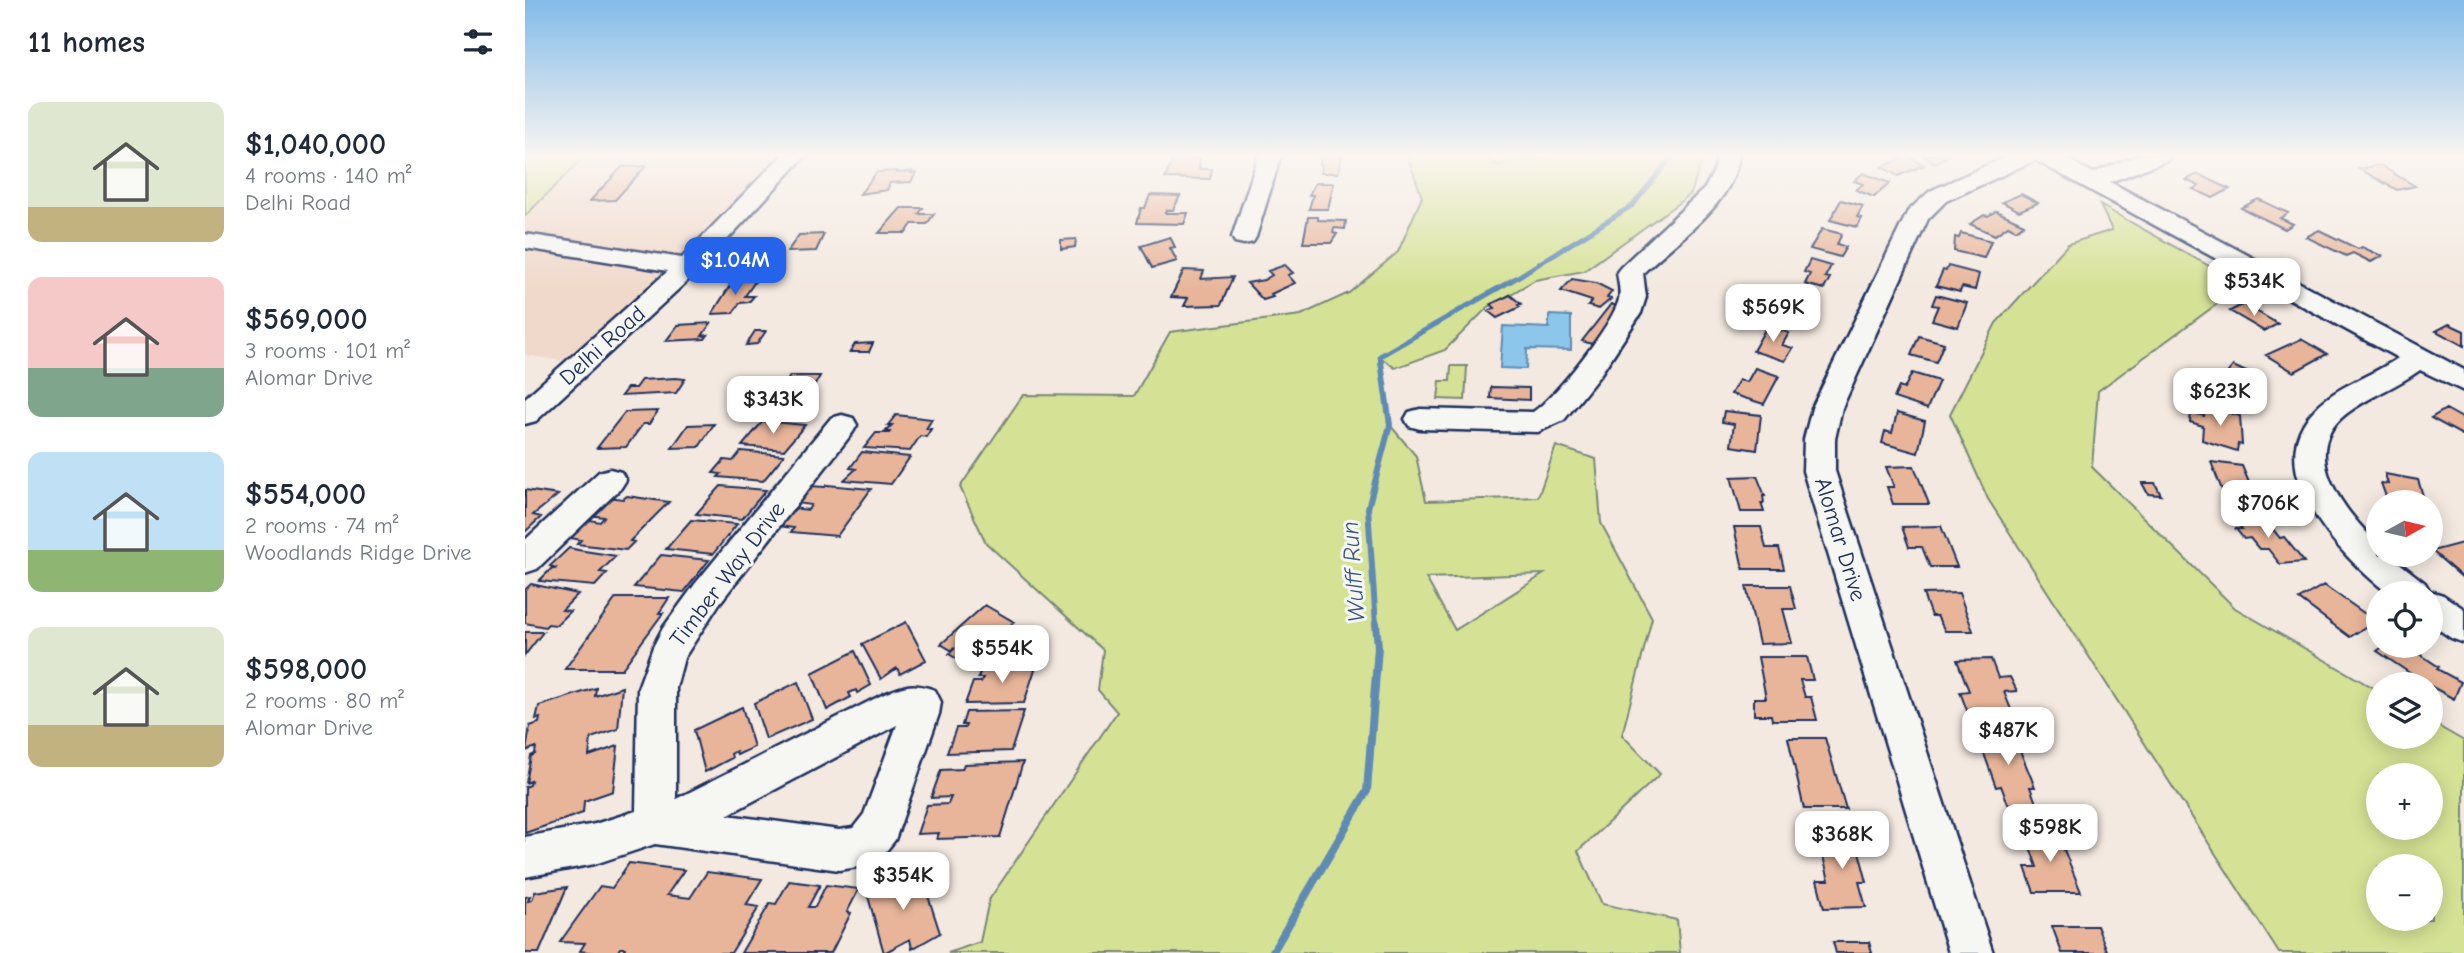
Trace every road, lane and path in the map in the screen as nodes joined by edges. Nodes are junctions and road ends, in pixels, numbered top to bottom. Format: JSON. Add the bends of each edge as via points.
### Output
{"nodes":[{"id":1,"x":753,"y":199,"type":"edge"},
{"id":2,"x":1256,"y":199,"type":"edge"},
{"id":3,"x":1709,"y":199,"type":"edge"},
{"id":4,"x":1934,"y":199,"type":"edge"},
{"id":5,"x":2127,"y":199,"type":"edge"},
{"id":6,"x":1244,"y":237,"type":"dead end"},
{"id":7,"x":525,"y":241,"type":"edge"},
{"id":8,"x":688,"y":267,"type":"junction"},
{"id":9,"x":2418,"y":357,"type":"junction"},
{"id":10,"x":2464,"y":382,"type":"edge"},
{"id":11,"x":525,"y":414,"type":"edge"},
{"id":12,"x":1420,"y":419,"type":"dead end"},
{"id":13,"x":842,"y":425,"type":"dead end"},
{"id":14,"x":610,"y":480,"type":"dead end"},
{"id":15,"x":525,"y":560,"type":"edge"},
{"id":16,"x":2398,"y":581,"type":"edge"},
{"id":17,"x":2443,"y":614,"type":"edge"},
{"id":18,"x":2464,"y":628,"type":"edge"},
{"id":19,"x":656,"y":825,"type":"junction"},
{"id":20,"x":525,"y":857,"type":"edge"},
{"id":21,"x":1971,"y":953,"type":"edge"}],
"edges":[{"from":1,"to":8,"type":"street","name":"Delhi Road"},
{"from":2,"to":6,"type":"street"},
{"from":3,"to":12,"type":"street","via":[[1630,272],[1633,297],[1627,313],[1553,413],[1538,422]]},
{"from":4,"to":21,"type":"street","name":"Alomar Drive","via":[[1916,216],[1827,408],[1817,449],[1819,471]]},
{"from":5,"to":9,"type":"street"},
{"from":7,"to":8,"type":"street"},
{"from":8,"to":11,"type":"street","name":"Delhi Road"},
{"from":9,"to":10,"type":"street"},
{"from":9,"to":16,"type":"street","via":[[2322,418],[2309,449],[2318,491],[2331,514],[2371,560]]},
{"from":13,"to":19,"type":"street","name":"Timber Way Drive","via":[[707,594],[666,658],[657,688]]},
{"from":14,"to":15,"type":"street"},
{"from":17,"to":18,"type":"street"},
{"from":19,"to":19,"type":"street","via":[[839,850],[864,846],[880,826],[922,702],[911,700],[713,803]]},
{"from":19,"to":20,"type":"street","via":[[594,844]]}]}
